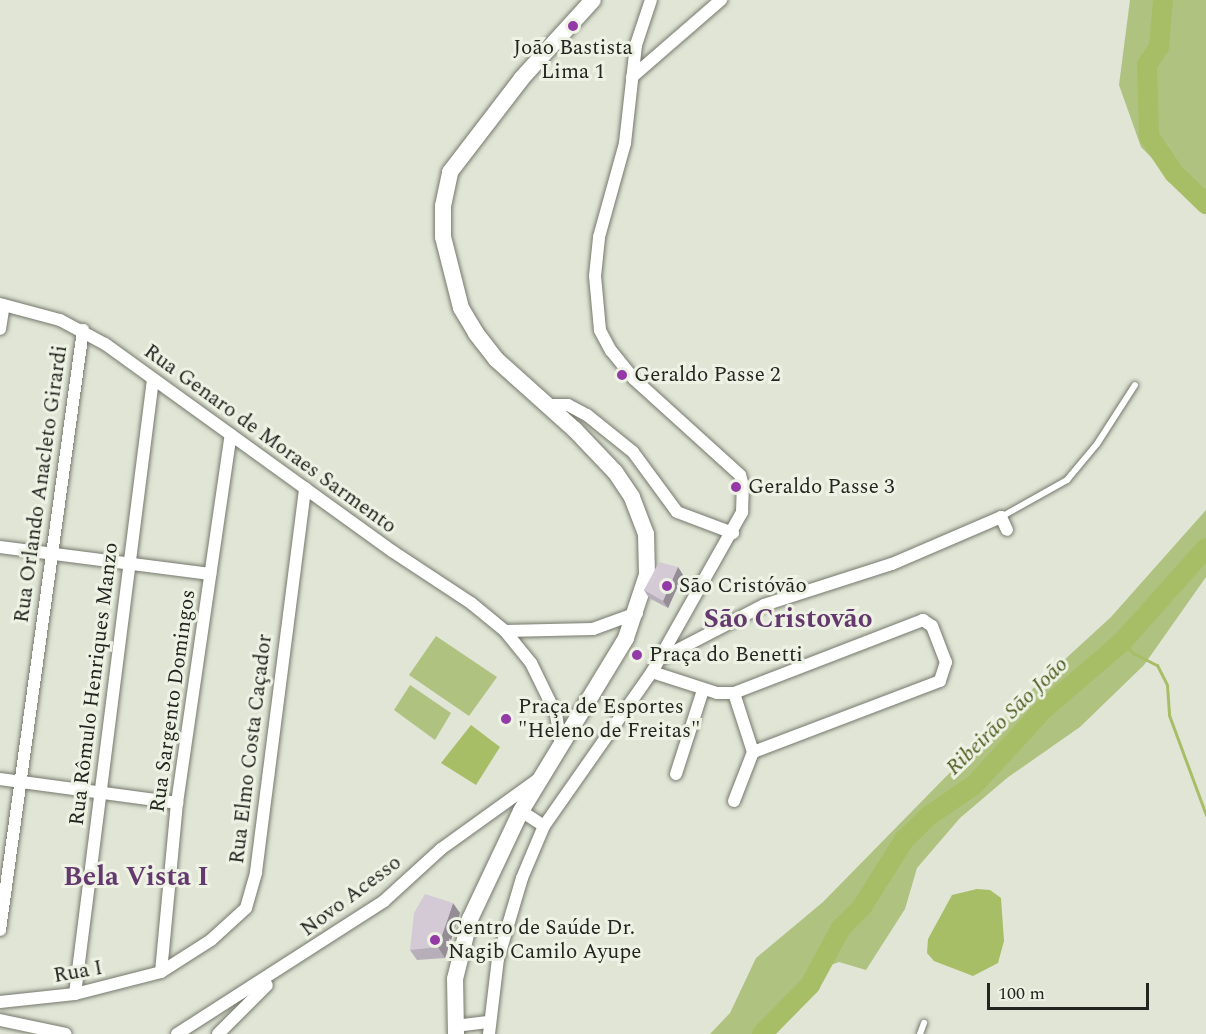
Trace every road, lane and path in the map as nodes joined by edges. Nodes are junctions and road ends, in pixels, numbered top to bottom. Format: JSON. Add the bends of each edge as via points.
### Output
{"nodes":[{"id":1,"x":593,"y":0,"type":"edge"},
{"id":2,"x":651,"y":0,"type":"edge"},
{"id":3,"x":721,"y":0,"type":"edge"},
{"id":4,"x":632,"y":76,"type":"junction"},
{"id":5,"x":2,"y":304,"type":"edge"},
{"id":6,"x":0,"y":329,"type":"edge"},
{"id":7,"x":83,"y":330,"type":"junction"},
{"id":8,"x":153,"y":379,"type":"junction"},
{"id":9,"x":1135,"y":385,"type":"dead end"},
{"id":10,"x":544,"y":405,"type":"junction"},
{"id":11,"x":231,"y":435,"type":"junction"},
{"id":12,"x":305,"y":488,"type":"junction"},
{"id":13,"x":1001,"y":517,"type":"junction"},
{"id":14,"x":1007,"y":530,"type":"dead end"},
{"id":15,"x":733,"y":533,"type":"junction"},
{"id":16,"x":0,"y":547,"type":"edge"},
{"id":17,"x":50,"y":553,"type":"junction"},
{"id":18,"x":129,"y":564,"type":"junction"},
{"id":19,"x":210,"y":574,"type":"junction"},
{"id":20,"x":638,"y":612,"type":"junction"},
{"id":21,"x":505,"y":631,"type":"junction"},
{"id":22,"x":659,"y":659,"type":"junction"},
{"id":23,"x":651,"y":672,"type":"junction"},
{"id":24,"x":703,"y":690,"type":"junction"},
{"id":25,"x":734,"y":693,"type":"junction"},
{"id":26,"x":561,"y":745,"type":"junction"},
{"id":27,"x":753,"y":752,"type":"junction"},
{"id":28,"x":676,"y":774,"type":"dead end"},
{"id":29,"x":540,"y":778,"type":"junction"},
{"id":30,"x":0,"y":779,"type":"edge"},
{"id":31,"x":20,"y":782,"type":"junction"},
{"id":32,"x":100,"y":793,"type":"junction"},
{"id":33,"x":734,"y":801,"type":"dead end"},
{"id":34,"x":177,"y":803,"type":"junction"},
{"id":35,"x":521,"y":811,"type":"junction"},
{"id":36,"x":544,"y":826,"type":"junction"},
{"id":37,"x":0,"y":930,"type":"edge"},
{"id":38,"x":498,"y":959,"type":"junction"},
{"id":39,"x":457,"y":960,"type":"junction"},
{"id":40,"x":280,"y":971,"type":"junction"},
{"id":41,"x":161,"y":972,"type":"junction"},
{"id":42,"x":75,"y":994,"type":"junction"},
{"id":43,"x":0,"y":1002,"type":"edge"},
{"id":44,"x":0,"y":1020,"type":"edge"},
{"id":45,"x":924,"y":1023,"type":"dead end"},
{"id":46,"x":489,"y":1028,"type":"edge"},
{"id":47,"x":455,"y":1030,"type":"edge"},
{"id":48,"x":66,"y":1034,"type":"edge"},
{"id":49,"x":177,"y":1034,"type":"edge"},
{"id":50,"x":218,"y":1034,"type":"edge"},
{"id":51,"x":920,"y":1034,"type":"edge"}],
"edges":[{"from":1,"to":10,"type":"street","via":[[522,78],[462,155],[450,172],[443,206],[447,263],[461,308],[496,359]]},
{"from":2,"to":4,"type":"street","via":[[636,45]]},
{"from":3,"to":4,"type":"street"},
{"from":4,"to":15,"type":"street","via":[[631,116],[599,237],[595,276],[600,330],[634,379],[740,475],[743,500]]},
{"from":5,"to":6,"type":"street"},
{"from":5,"to":7,"type":"street","name":"Rua Genaro de Moraes Sarmento"},
{"from":7,"to":8,"type":"street","name":"Rua Genaro de Moraes Sarmento"},
{"from":7,"to":17,"type":"street","name":"Rua Orlando Anacleto Girardi"},
{"from":8,"to":11,"type":"street","name":"Rua Genaro de Moraes Sarmento"},
{"from":8,"to":18,"type":"street","name":"Rua Rômulo Henriques Manzo"},
{"from":9,"to":13,"type":"lane","via":[[1097,444],[1067,480]]},
{"from":10,"to":15,"type":"street","via":[[568,405],[587,415],[633,452],[677,512]]},
{"from":10,"to":20,"type":"street","via":[[565,420],[615,472],[641,516],[648,565]]},
{"from":11,"to":12,"type":"street","name":"Rua Genaro de Moraes Sarmento"},
{"from":11,"to":19,"type":"street","name":"Rua Sargento Domingos"},
{"from":12,"to":21,"type":"street","name":"Rua Genaro de Moraes Sarmento"},
{"from":12,"to":41,"type":"street","name":"Rua Elmo Costa Caçador","via":[[250,897],[246,908],[225,929]]},
{"from":13,"to":14,"type":"street"},
{"from":13,"to":22,"type":"street","via":[[892,564],[764,605]]},
{"from":15,"to":22,"type":"street"},
{"from":16,"to":17,"type":"street"},
{"from":17,"to":18,"type":"street"},
{"from":17,"to":31,"type":"street","name":"Rua Orlando Anacleto Girardi"},
{"from":18,"to":19,"type":"street"},
{"from":18,"to":32,"type":"street","name":"Rua Rômulo Henriques Manzo"},
{"from":19,"to":34,"type":"street","name":"Rua Sargento Domingos"},
{"from":20,"to":21,"type":"street","via":[[592,629]]},
{"from":20,"to":26,"type":"street"},
{"from":21,"to":26,"type":"street","name":"Rua Genaro de Moraes Sarmento","via":[[531,663],[551,703]]},
{"from":22,"to":23,"type":"street"},
{"from":23,"to":24,"type":"street"},
{"from":23,"to":36,"type":"street"},
{"from":24,"to":25,"type":"street"},
{"from":24,"to":28,"type":"street"},
{"from":25,"to":27,"type":"street"},
{"from":25,"to":27,"type":"street","via":[[923,620],[932,626],[946,662],[940,681]]},
{"from":26,"to":29,"type":"street"},
{"from":27,"to":33,"type":"street"},
{"from":29,"to":35,"type":"street"},
{"from":29,"to":40,"type":"street","name":"Novo Acesso","via":[[441,849],[384,900]]},
{"from":30,"to":31,"type":"street"},
{"from":31,"to":32,"type":"street"},
{"from":31,"to":37,"type":"street","name":"Rua Orlando Anacleto Girardi"},
{"from":32,"to":34,"type":"street"},
{"from":32,"to":42,"type":"street","name":"Rua Rômulo Henriques Manzo"},
{"from":34,"to":41,"type":"street","name":"Rua Sargento Domingos"},
{"from":35,"to":36,"type":"street"},
{"from":35,"to":39,"type":"street","via":[[470,919]]},
{"from":36,"to":38,"type":"street","via":[[522,878]]},
{"from":38,"to":39,"type":"path"},
{"from":38,"to":46,"type":"street"},
{"from":39,"to":47,"type":"street"},
{"from":40,"to":49,"type":"street","name":"Novo Acesso"},
{"from":40,"to":50,"type":"street"},
{"from":41,"to":42,"type":"street","name":"Rua I"},
{"from":42,"to":43,"type":"street","name":"Rua I"},
{"from":44,"to":48,"type":"street"},
{"from":45,"to":51,"type":"lane"},
{"from":46,"to":47,"type":"street"}]}
